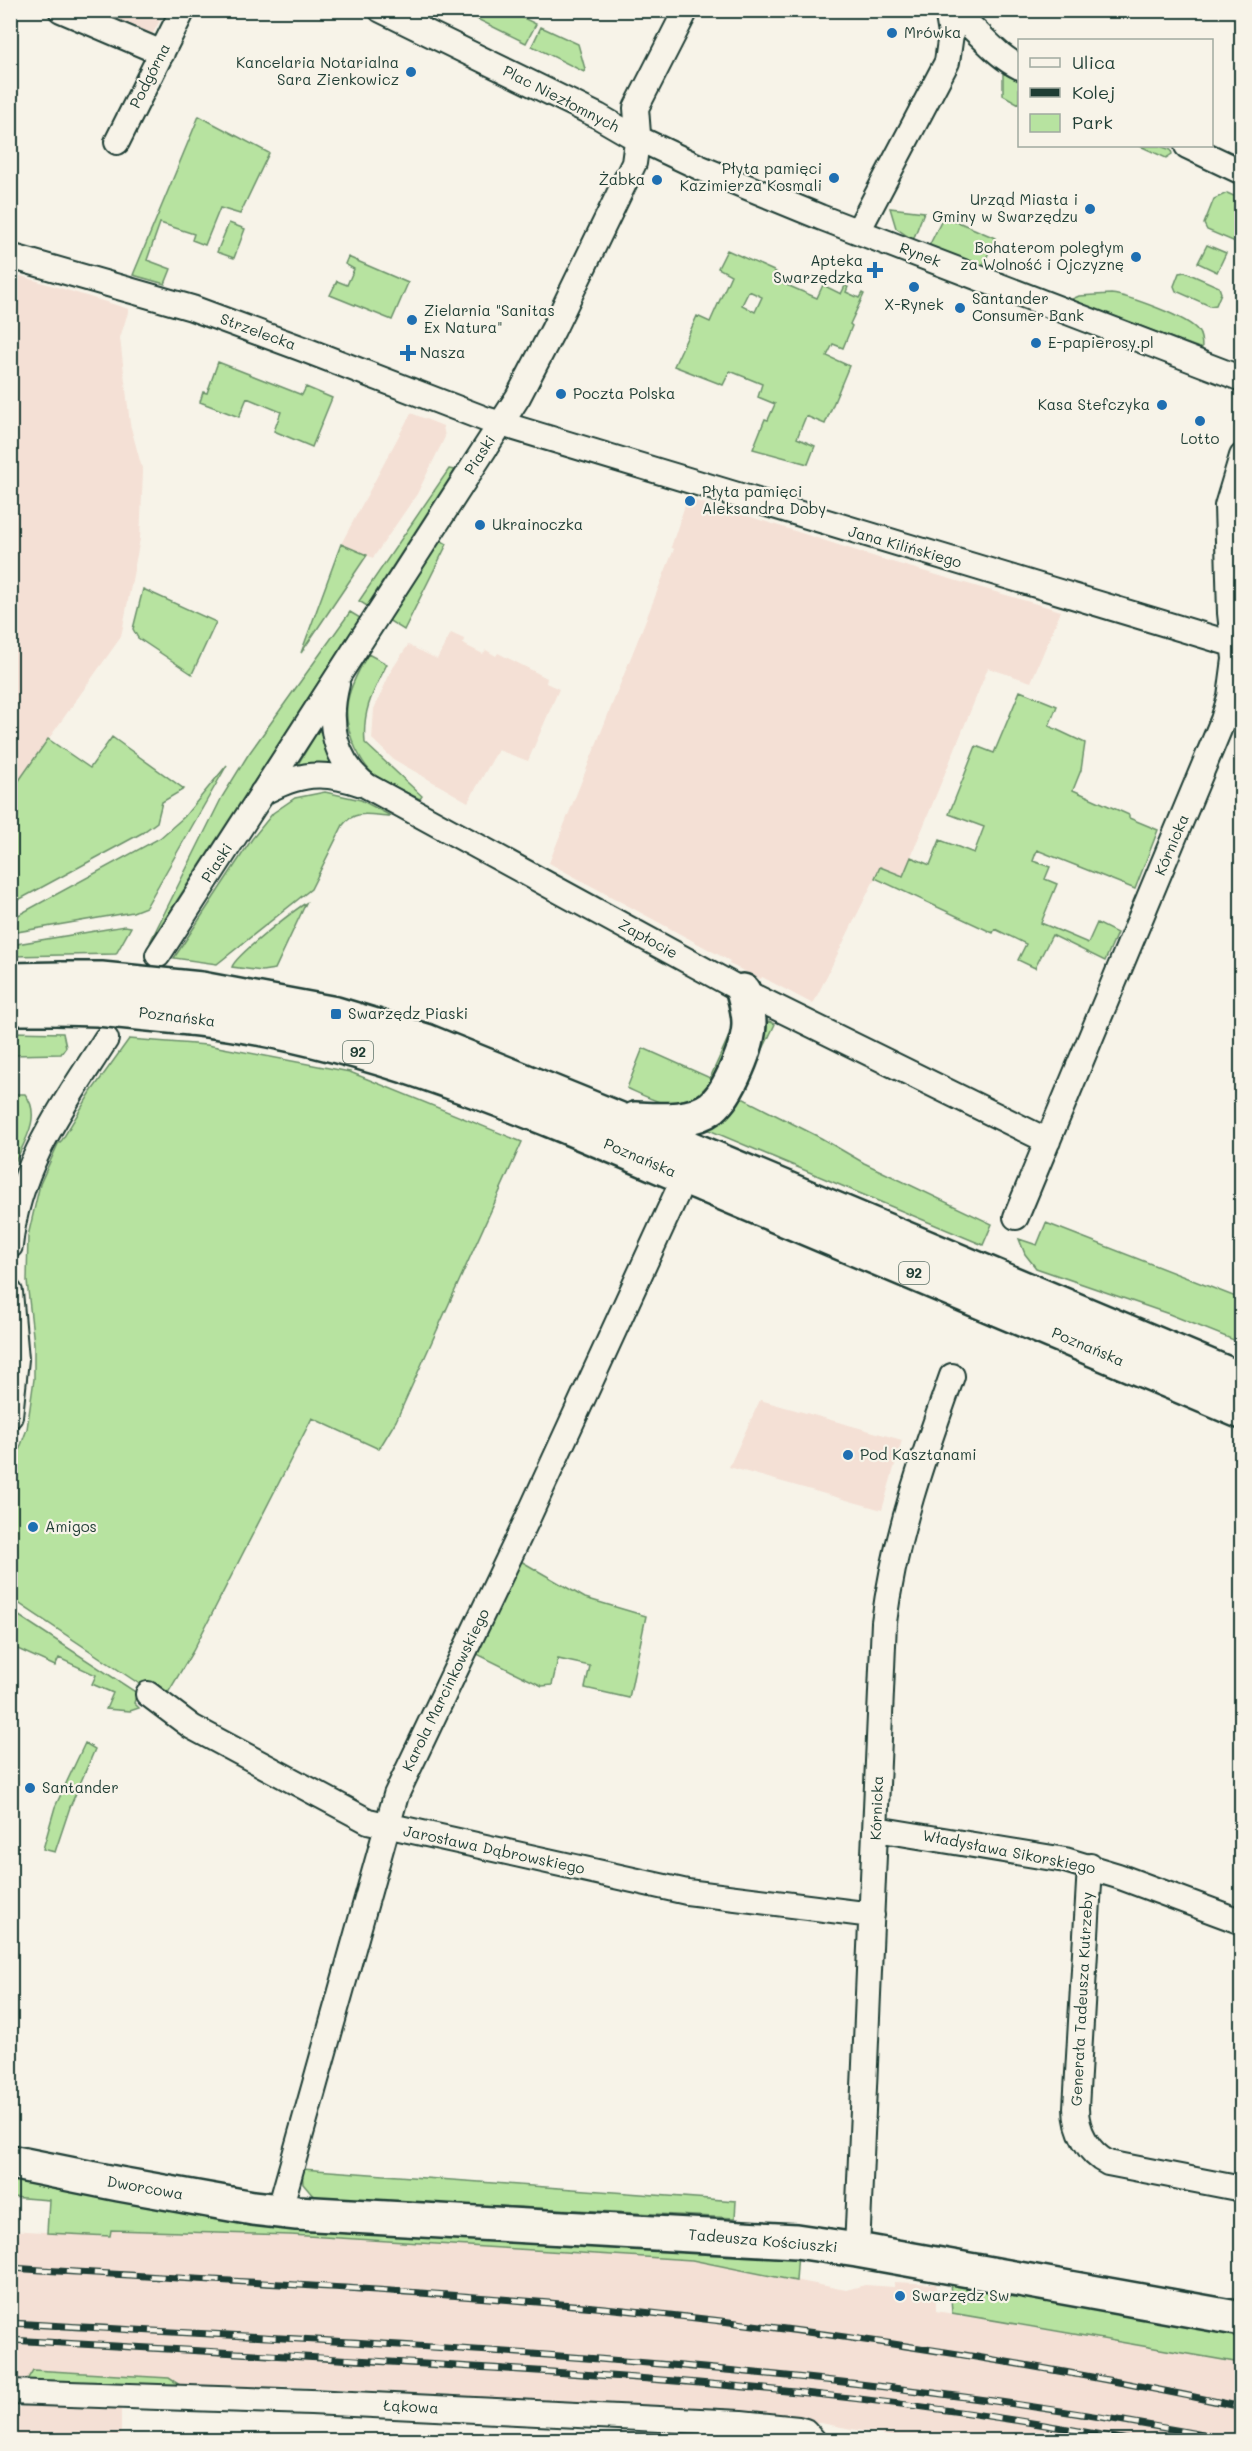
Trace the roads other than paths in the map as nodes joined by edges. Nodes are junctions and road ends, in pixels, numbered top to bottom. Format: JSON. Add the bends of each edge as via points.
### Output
{"nodes":[{"id":1,"x":61,"y":10,"type":"edge"},
{"id":2,"x":183,"y":10,"type":"edge"},
{"id":3,"x":381,"y":10,"type":"edge"},
{"id":4,"x":686,"y":10,"type":"edge"},
{"id":5,"x":949,"y":10,"type":"edge"},
{"id":6,"x":428,"y":20,"type":"edge"},
{"id":7,"x":162,"y":53,"type":"junction"},
{"id":8,"x":1018,"y":66,"type":"edge"},
{"id":9,"x":638,"y":138,"type":"junction"},
{"id":10,"x":117,"y":142,"type":"dead end"},
{"id":11,"x":1188,"y":147,"type":"edge"},
{"id":12,"x":1242,"y":172,"type":"edge"},
{"id":13,"x":858,"y":231,"type":"junction"},
{"id":14,"x":10,"y":256,"type":"edge"},
{"id":15,"x":1242,"y":379,"type":"edge"},
{"id":16,"x":501,"y":424,"type":"junction"},
{"id":17,"x":1242,"y":456,"type":"edge"},
{"id":18,"x":1238,"y":646,"type":"edge"},
{"id":19,"x":341,"y":671,"type":"junction"},
{"id":20,"x":367,"y":786,"type":"junction"},
{"id":21,"x":262,"y":793,"type":"junction"},
{"id":22,"x":158,"y":955,"type":"dead end"},
{"id":23,"x":10,"y":980,"type":"edge"},
{"id":24,"x":743,"y":991,"type":"junction"},
{"id":25,"x":59,"y":994,"type":"junction"},
{"id":26,"x":195,"y":1003,"type":"junction"},
{"id":27,"x":10,"y":1008,"type":"edge"},
{"id":28,"x":106,"y":1039,"type":"dead end"},
{"id":29,"x":616,"y":1118,"type":"junction"},
{"id":30,"x":1048,"y":1141,"type":"junction"},
{"id":31,"x":677,"y":1193,"type":"dead end"},
{"id":32,"x":1016,"y":1217,"type":"dead end"},
{"id":33,"x":10,"y":1246,"type":"edge"},
{"id":34,"x":10,"y":1292,"type":"edge"},
{"id":35,"x":952,"y":1376,"type":"dead end"},
{"id":36,"x":1242,"y":1380,"type":"edge"},
{"id":37,"x":1242,"y":1412,"type":"edge"},
{"id":38,"x":10,"y":1416,"type":"edge"},
{"id":39,"x":148,"y":1694,"type":"dead end"},
{"id":40,"x":386,"y":1826,"type":"junction"},
{"id":41,"x":876,"y":1829,"type":"junction"},
{"id":42,"x":1090,"y":1866,"type":"junction"},
{"id":43,"x":872,"y":1915,"type":"junction"},
{"id":44,"x":1242,"y":1922,"type":"edge"},
{"id":45,"x":10,"y":2162,"type":"edge"},
{"id":46,"x":1242,"y":2189,"type":"edge"},
{"id":47,"x":279,"y":2212,"type":"junction"},
{"id":48,"x":857,"y":2250,"type":"junction"},
{"id":49,"x":1242,"y":2319,"type":"edge"},
{"id":50,"x":10,"y":2392,"type":"edge"},
{"id":51,"x":811,"y":2437,"type":"edge"}],
"edges":[{"from":1,"to":7,"type":"street"},
{"from":2,"to":7,"type":"street","name":"Podgórna"},
{"from":3,"to":6,"type":"street","name":"Plac Niezłomnych"},
{"from":4,"to":9,"type":"street","name":"Plac Niezłomnych","via":[[636,108]]},
{"from":5,"to":8,"type":"street","via":[[970,24],[1003,58]]},
{"from":5,"to":13,"type":"street","via":[[947,62]]},
{"from":6,"to":9,"type":"street","name":"Plac Niezłomnych"},
{"from":7,"to":10,"type":"street","name":"Podgórna"},
{"from":9,"to":13,"type":"street","via":[[694,165]]},
{"from":9,"to":16,"type":"street","name":"Piaski","via":[[635,158],[621,189],[540,357]]},
{"from":11,"to":12,"type":"street"},
{"from":13,"to":15,"type":"street","name":"Rynek"},
{"from":14,"to":16,"type":"street","name":"Strzelecka","via":[[192,308]]},
{"from":16,"to":18,"type":"street","name":"Jana Kilińskiego"},
{"from":16,"to":19,"type":"street","name":"Piaski"},
{"from":17,"to":18,"type":"street","name":"Kórnicka","via":[[1227,515],[1230,613]]},
{"from":18,"to":30,"type":"street","name":"Kórnicka","via":[[1223,720]]},
{"from":19,"to":20,"type":"street","name":"Zapłocie","via":[[333,703],[334,735],[344,762]]},
{"from":19,"to":21,"type":"street","name":"Piaski"},
{"from":20,"to":21,"type":"street","via":[[340,777],[313,775]]},
{"from":20,"to":24,"type":"street","name":"Zapłocie"},
{"from":21,"to":22,"type":"street","name":"Piaski"},
{"from":23,"to":25,"type":"main road","name":"Poznańska","number":"92"},
{"from":24,"to":29,"type":"main road","via":[[748,1038],[723,1093],[711,1107],[681,1119]]},
{"from":24,"to":30,"type":"street","name":"Zapłocie"},
{"from":25,"to":26,"type":"main road","name":"Poznańska","number":"92","bridge":true,"via":[[117,1011]]},
{"from":25,"to":27,"type":"main road","name":"Poznańska","number":"92"},
{"from":26,"to":29,"type":"main road","name":"Poznańska","number":"92","via":[[336,1014],[426,1041]]},
{"from":26,"to":37,"type":"main road","name":"Poznańska","number":"92","via":[[455,1084]]},
{"from":28,"to":33,"type":"street","via":[[35,1154],[20,1193]]},
{"from":29,"to":36,"type":"main road","name":"Poznańska","number":"92"},
{"from":30,"to":32,"type":"street","name":"Kórnicka"},
{"from":31,"to":40,"type":"street","name":"Karola Marcinkowskiego","via":[[396,1795]]},
{"from":34,"to":38,"type":"street","via":[[16,1359]]},
{"from":35,"to":41,"type":"street","name":"Kórnicka","via":[[914,1484],[889,1586]]},
{"from":39,"to":40,"type":"street","name":"Jarosława Dąbrowskiego","via":[[192,1727],[356,1816]]},
{"from":40,"to":43,"type":"street","name":"Jarosława Dąbrowskiego","via":[[687,1892]]},
{"from":40,"to":47,"type":"street","name":"Karola Marcinkowskiego"},
{"from":41,"to":42,"type":"street","name":"Władysława Sikorskiego"},
{"from":41,"to":43,"type":"street","name":"Kórnicka"},
{"from":42,"to":44,"type":"street","name":"Władysława Sikorskiego"},
{"from":42,"to":46,"type":"street","name":"Generała Tadeusza Kutrzeby","via":[[1078,2127],[1096,2154],[1108,2163]]},
{"from":43,"to":48,"type":"street","name":"Kórnicka"},
{"from":45,"to":47,"type":"main road","name":"Dworcowa"},
{"from":47,"to":48,"type":"main road","name":"Tadeusza Kościuszki","via":[[774,2239]]},
{"from":48,"to":49,"type":"main road","name":"Tadeusza Kościuszki"},
{"from":50,"to":51,"type":"street","name":"Łąkowa","via":[[741,2423],[798,2428]]}]}
